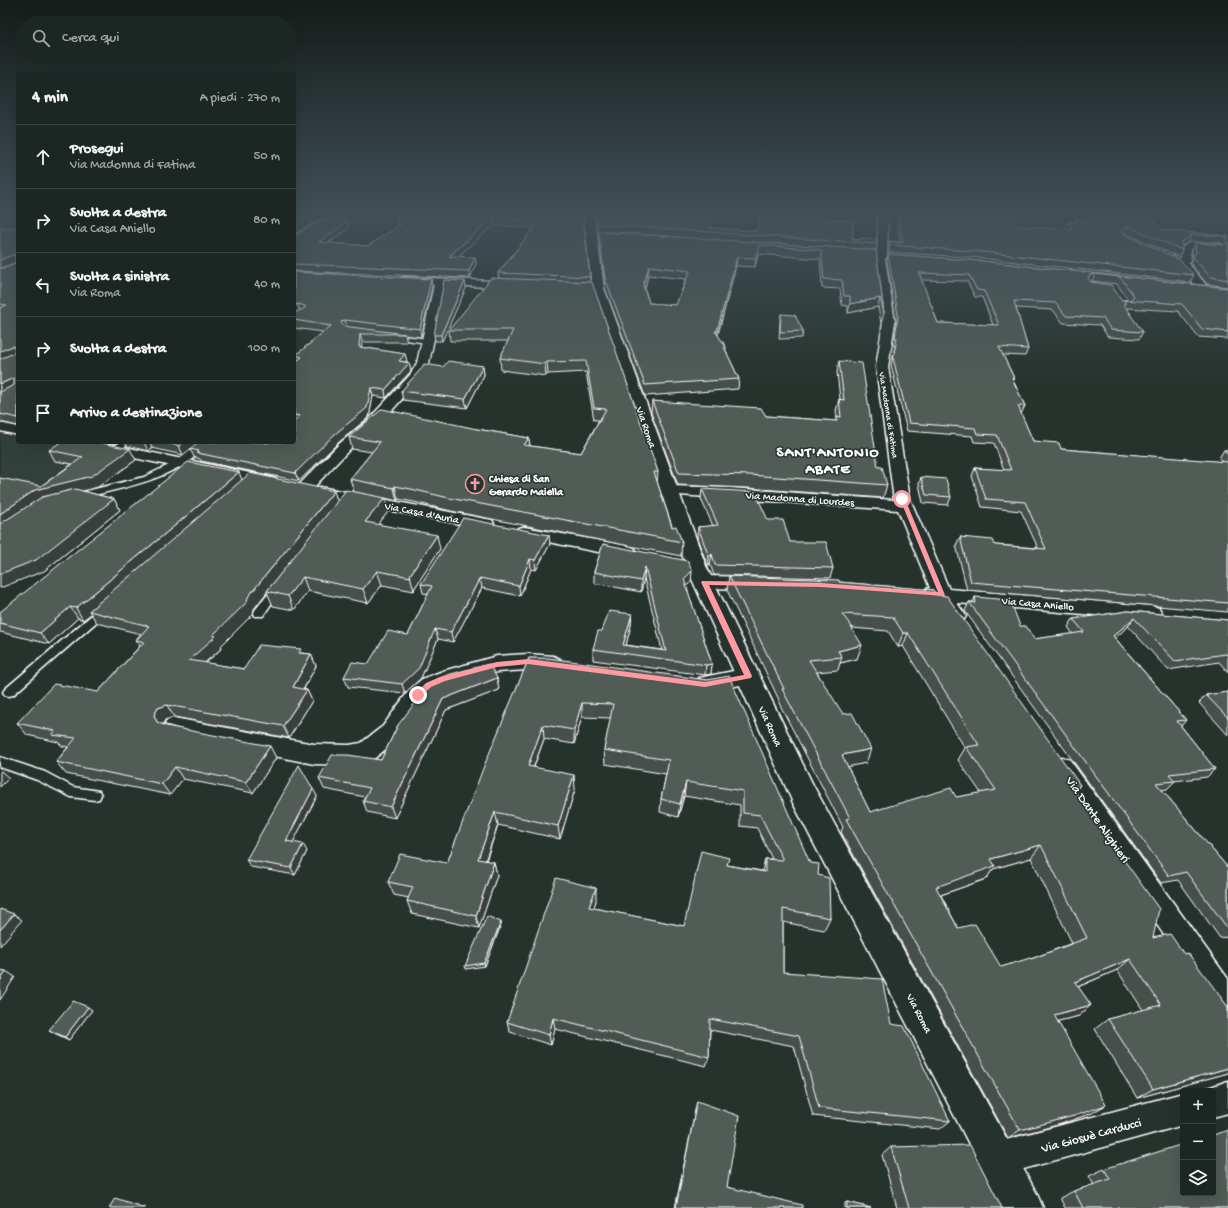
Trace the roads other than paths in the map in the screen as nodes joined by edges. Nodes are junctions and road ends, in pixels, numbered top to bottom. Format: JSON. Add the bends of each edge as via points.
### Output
{"nodes":[{"id":1,"x":592,"y":271,"type":"edge"},
{"id":2,"x":882,"y":271,"type":"edge"},
{"id":3,"x":1189,"y":271,"type":"edge"},
{"id":4,"x":394,"y":279,"type":"edge"},
{"id":5,"x":440,"y":281,"type":"junction"},
{"id":6,"x":525,"y":286,"type":"edge"},
{"id":7,"x":1186,"y":286,"type":"edge"},
{"id":8,"x":1202,"y":287,"type":"junction"},
{"id":9,"x":1215,"y":289,"type":"edge"},
{"id":10,"x":384,"y":336,"type":"edge"},
{"id":11,"x":428,"y":341,"type":"junction"},
{"id":12,"x":0,"y":427,"type":"edge"},
{"id":13,"x":16,"y":431,"type":"edge"},
{"id":14,"x":100,"y":444,"type":"edge"},
{"id":15,"x":204,"y":444,"type":"edge"},
{"id":16,"x":121,"y":446,"type":"edge"},
{"id":17,"x":185,"y":464,"type":"junction"},
{"id":18,"x":292,"y":487,"type":"junction"},
{"id":19,"x":670,"y":491,"type":"junction"},
{"id":20,"x":153,"y":495,"type":"edge"},
{"id":21,"x":67,"y":499,"type":"edge"},
{"id":22,"x":905,"y":506,"type":"junction"},
{"id":23,"x":642,"y":555,"type":"edge"},
{"id":24,"x":694,"y":570,"type":"junction"},
{"id":25,"x":282,"y":583,"type":"edge"},
{"id":26,"x":766,"y":584,"type":"edge"},
{"id":27,"x":930,"y":594,"type":"junction"},
{"id":28,"x":111,"y":604,"type":"edge"},
{"id":29,"x":259,"y":613,"type":"dead end"},
{"id":30,"x":1172,"y":615,"type":"edge"},
{"id":31,"x":969,"y":634,"type":"edge"},
{"id":32,"x":573,"y":666,"type":"edge"},
{"id":33,"x":748,"y":676,"type":"junction"},
{"id":34,"x":689,"y":683,"type":"edge"},
{"id":35,"x":9,"y":692,"type":"dead end"},
{"id":36,"x":174,"y":727,"type":"edge"},
{"id":37,"x":1051,"y":751,"type":"edge"},
{"id":38,"x":0,"y":762,"type":"edge"},
{"id":39,"x":95,"y":795,"type":"dead end"},
{"id":40,"x":1228,"y":1004,"type":"edge"},
{"id":41,"x":1228,"y":1096,"type":"edge"},
{"id":42,"x":1216,"y":1100,"type":"edge"},
{"id":43,"x":1180,"y":1110,"type":"edge"},
{"id":44,"x":998,"y":1159,"type":"junction"},
{"id":45,"x":1023,"y":1208,"type":"edge"}],
"edges":[{"from":1,"to":19,"type":"main road","name":"Via Roma","via":[[593,288]]},
{"from":2,"to":22,"type":"street","name":"Via Madonna di Fatima","via":[[889,322],[882,367]]},
{"from":3,"to":8,"type":"street"},
{"from":4,"to":5,"type":"street"},
{"from":5,"to":6,"type":"street"},
{"from":5,"to":11,"type":"street"},
{"from":7,"to":8,"type":"street"},
{"from":8,"to":9,"type":"street"},
{"from":10,"to":11,"type":"lane"},
{"from":11,"to":18,"type":"street","via":[[423,363],[415,376],[372,424]]},
{"from":12,"to":13,"type":"street"},
{"from":14,"to":16,"type":"street","name":"Via Casa d'Auria"},
{"from":15,"to":17,"type":"lane"},
{"from":16,"to":17,"type":"street","name":"Via Casa d'Auria"},
{"from":17,"to":18,"type":"street","name":"Via Casa d'Auria","via":[[249,484]]},
{"from":17,"to":20,"type":"street"},
{"from":17,"to":21,"type":"lane","via":[[147,479]]},
{"from":18,"to":23,"type":"street","name":"Via Casa d'Auria","via":[[346,501],[461,523],[506,528]]},
{"from":19,"to":22,"type":"street","name":"Via Madonna di Lourdes"},
{"from":19,"to":24,"type":"main road","name":"Via Roma"},
{"from":22,"to":27,"type":"street","name":"Via Madonna di Fatima"},
{"from":24,"to":26,"type":"street"},
{"from":24,"to":33,"type":"main road","name":"Via Roma"},
{"from":25,"to":29,"type":"lane"},
{"from":27,"to":30,"type":"street","name":"Via Casa Aniello"},
{"from":27,"to":31,"type":"street"},
{"from":28,"to":35,"type":"lane"},
{"from":32,"to":36,"type":"street","via":[[528,662],[497,664],[443,679],[429,685],[418,695],[391,732],[367,751],[349,755],[314,754]]},
{"from":33,"to":34,"type":"street","via":[[705,685]]},
{"from":33,"to":44,"type":"main road","name":"Via Roma","via":[[802,794]]},
{"from":37,"to":40,"type":"street","name":"Via Dante Alighieri"},
{"from":38,"to":39,"type":"lane","via":[[41,776],[72,792]]},
{"from":41,"to":42,"type":"street"},
{"from":43,"to":44,"type":"street","name":"Via Giosuè Carducci"},
{"from":44,"to":45,"type":"main road","name":"Via Roma"}]}
